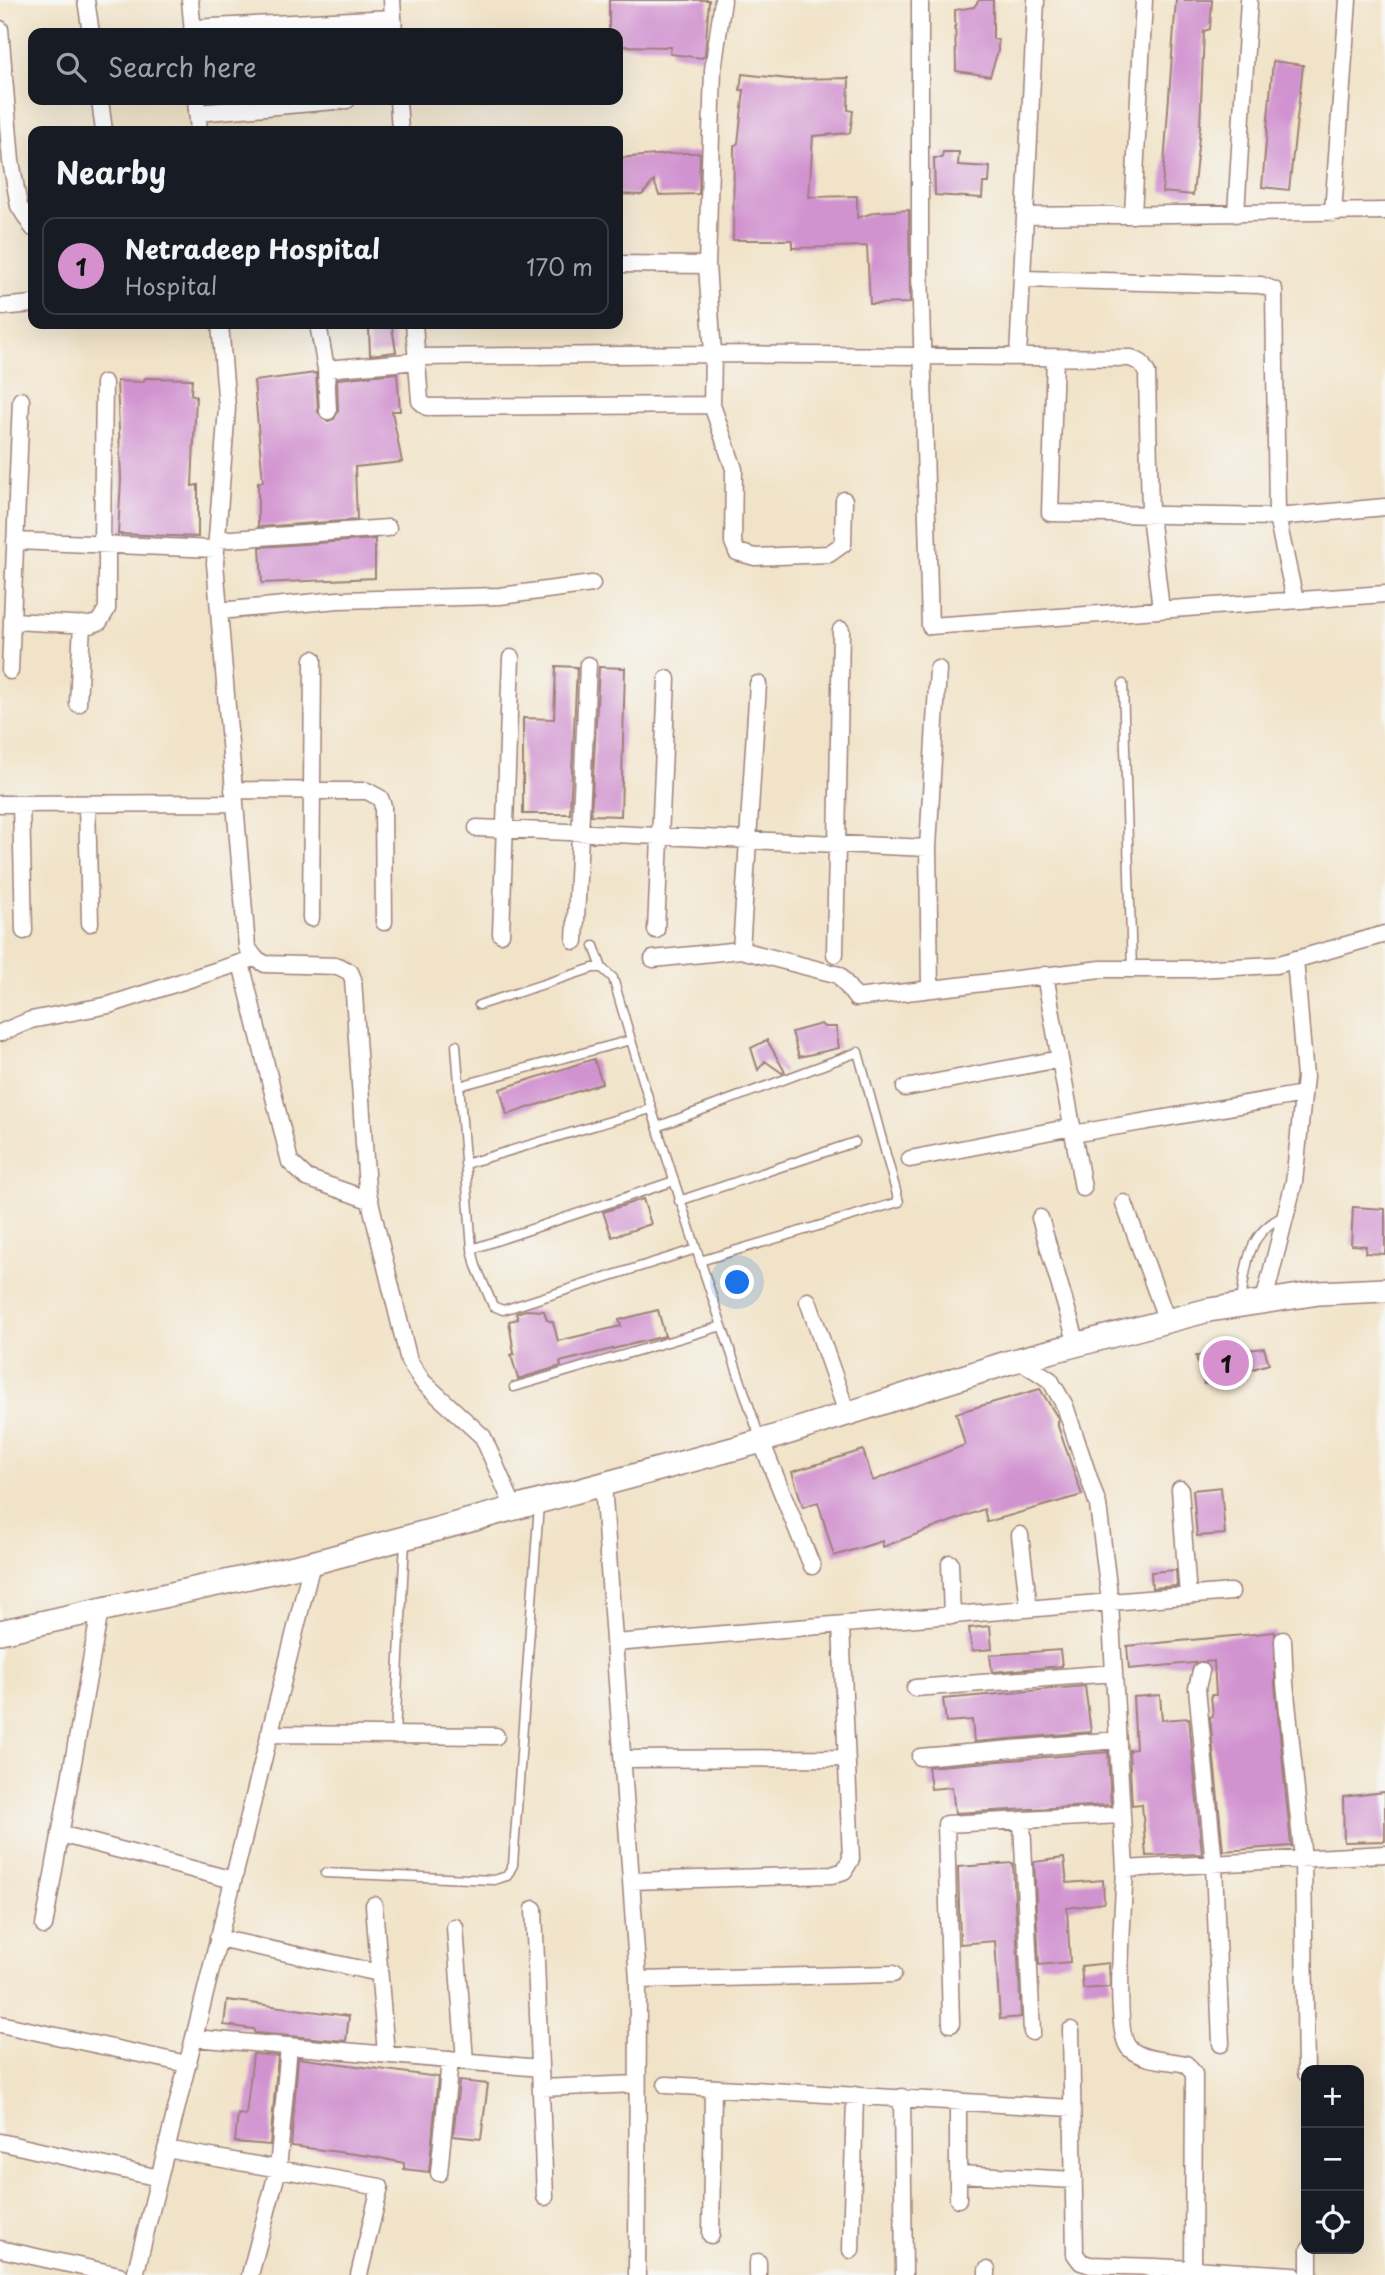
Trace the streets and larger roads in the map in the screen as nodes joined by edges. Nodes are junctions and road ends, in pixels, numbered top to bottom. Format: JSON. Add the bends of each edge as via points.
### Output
{"nodes":[{"id":1,"x":86,"y":0,"type":"edge"},
{"id":2,"x":190,"y":0,"type":"edge"},
{"id":3,"x":391,"y":0,"type":"edge"},
{"id":4,"x":723,"y":0,"type":"edge"},
{"id":5,"x":920,"y":0,"type":"edge"},
{"id":6,"x":1036,"y":0,"type":"edge"},
{"id":7,"x":1144,"y":0,"type":"edge"},
{"id":8,"x":1249,"y":0,"type":"edge"},
{"id":9,"x":1348,"y":0,"type":"edge"},
{"id":10,"x":393,"y":25,"type":"edge"},
{"id":11,"x":90,"y":28,"type":"edge"},
{"id":12,"x":192,"y":28,"type":"edge"},
{"id":13,"x":292,"y":28,"type":"edge"},
{"id":14,"x":0,"y":29,"type":"edge"},
{"id":15,"x":101,"y":105,"type":"edge"},
{"id":16,"x":222,"y":105,"type":"edge"},
{"id":17,"x":398,"y":105,"type":"edge"},
{"id":18,"x":197,"y":106,"type":"edge"},
{"id":19,"x":103,"y":126,"type":"edge"},
{"id":20,"x":199,"y":126,"type":"edge"},
{"id":21,"x":400,"y":126,"type":"edge"},
{"id":22,"x":1385,"y":211,"type":"edge"},
{"id":23,"x":1333,"y":213,"type":"junction"},
{"id":24,"x":1236,"y":214,"type":"junction"},
{"id":25,"x":1133,"y":215,"type":"junction"},
{"id":26,"x":1025,"y":216,"type":"junction"},
{"id":27,"x":28,"y":220,"type":"edge"},
{"id":28,"x":623,"y":264,"type":"edge"},
{"id":29,"x":707,"y":265,"type":"junction"},
{"id":30,"x":1022,"y":279,"type":"junction"},
{"id":31,"x":28,"y":304,"type":"edge"},
{"id":32,"x":0,"y":307,"type":"edge"},
{"id":33,"x":220,"y":329,"type":"edge"},
{"id":34,"x":319,"y":329,"type":"edge"},
{"id":35,"x":415,"y":329,"type":"edge"},
{"id":36,"x":713,"y":354,"type":"junction"},
{"id":37,"x":922,"y":356,"type":"junction"},
{"id":38,"x":1018,"y":357,"type":"junction"},
{"id":39,"x":1055,"y":357,"type":"junction"},
{"id":40,"x":418,"y":359,"type":"junction"},
{"id":41,"x":326,"y":369,"type":"junction"},
{"id":42,"x":104,"y":383,"type":"dead end"},
{"id":43,"x":21,"y":400,"type":"dead end"},
{"id":44,"x":712,"y":405,"type":"junction"},
{"id":45,"x":328,"y":411,"type":"dead end"},
{"id":46,"x":844,"y":500,"type":"dead end"},
{"id":47,"x":1385,"y":507,"type":"edge"},
{"id":48,"x":1150,"y":514,"type":"junction"},
{"id":49,"x":1277,"y":517,"type":"junction"},
{"id":50,"x":388,"y":527,"type":"dead end"},
{"id":51,"x":15,"y":541,"type":"junction"},
{"id":52,"x":105,"y":545,"type":"junction"},
{"id":53,"x":216,"y":545,"type":"junction"},
{"id":54,"x":592,"y":584,"type":"dead end"},
{"id":55,"x":1385,"y":594,"type":"edge"},
{"id":56,"x":1295,"y":600,"type":"junction"},
{"id":57,"x":1161,"y":610,"type":"junction"},
{"id":58,"x":219,"y":611,"type":"junction"},
{"id":59,"x":12,"y":621,"type":"junction"},
{"id":60,"x":82,"y":624,"type":"junction"},
{"id":61,"x":841,"y":630,"type":"dead end"},
{"id":62,"x":511,"y":658,"type":"dead end"},
{"id":63,"x":313,"y":659,"type":"dead end"},
{"id":64,"x":588,"y":665,"type":"dead end"},
{"id":65,"x":938,"y":669,"type":"dead end"},
{"id":66,"x":10,"y":671,"type":"dead end"},
{"id":67,"x":667,"y":679,"type":"dead end"},
{"id":68,"x":758,"y":684,"type":"dead end"},
{"id":69,"x":78,"y":704,"type":"dead end"},
{"id":70,"x":313,"y":791,"type":"junction"},
{"id":71,"x":233,"y":797,"type":"junction"},
{"id":72,"x":0,"y":804,"type":"edge"},
{"id":73,"x":21,"y":804,"type":"junction"},
{"id":74,"x":87,"y":804,"type":"junction"},
{"id":75,"x":477,"y":828,"type":"dead end"},
{"id":76,"x":506,"y":830,"type":"junction"},
{"id":77,"x":579,"y":833,"type":"junction"},
{"id":78,"x":660,"y":836,"type":"junction"},
{"id":79,"x":749,"y":839,"type":"junction"},
{"id":80,"x":838,"y":842,"type":"junction"},
{"id":81,"x":928,"y":848,"type":"junction"},
{"id":82,"x":311,"y":918,"type":"dead end"},
{"id":83,"x":383,"y":922,"type":"dead end"},
{"id":84,"x":90,"y":923,"type":"dead end"},
{"id":85,"x":656,"y":930,"type":"dead end"},
{"id":86,"x":24,"y":931,"type":"dead end"},
{"id":87,"x":501,"y":934,"type":"dead end"},
{"id":88,"x":1385,"y":934,"type":"edge"},
{"id":89,"x":575,"y":941,"type":"dead end"},
{"id":90,"x":741,"y":950,"type":"junction"},
{"id":91,"x":835,"y":954,"type":"dead end"},
{"id":92,"x":653,"y":959,"type":"dead end"},
{"id":93,"x":1295,"y":959,"type":"junction"},
{"id":94,"x":248,"y":960,"type":"junction"},
{"id":95,"x":1045,"y":975,"type":"junction"},
{"id":96,"x":930,"y":988,"type":"junction"},
{"id":97,"x":0,"y":1033,"type":"edge"},
{"id":98,"x":1060,"y":1059,"type":"junction"},
{"id":99,"x":905,"y":1088,"type":"dead end"},
{"id":100,"x":1303,"y":1094,"type":"junction"},
{"id":101,"x":1073,"y":1130,"type":"junction"},
{"id":102,"x":910,"y":1159,"type":"dead end"},
{"id":103,"x":1083,"y":1188,"type":"dead end"},
{"id":104,"x":369,"y":1200,"type":"junction"},
{"id":105,"x":1124,"y":1203,"type":"dead end"},
{"id":106,"x":1040,"y":1218,"type":"dead end"},
{"id":107,"x":1385,"y":1290,"type":"edge"},
{"id":108,"x":808,"y":1301,"type":"dead end"},
{"id":109,"x":1264,"y":1301,"type":"junction"},
{"id":110,"x":1167,"y":1321,"type":"junction"},
{"id":111,"x":1077,"y":1344,"type":"junction"},
{"id":112,"x":1018,"y":1359,"type":"junction"},
{"id":113,"x":848,"y":1413,"type":"junction"},
{"id":114,"x":761,"y":1441,"type":"junction"},
{"id":115,"x":603,"y":1484,"type":"junction"},
{"id":116,"x":1180,"y":1489,"type":"dead end"},
{"id":117,"x":514,"y":1508,"type":"junction"},
{"id":118,"x":1020,"y":1535,"type":"dead end"},
{"id":119,"x":312,"y":1563,"type":"junction"},
{"id":120,"x":950,"y":1563,"type":"dead end"},
{"id":121,"x":811,"y":1566,"type":"dead end"},
{"id":122,"x":1231,"y":1592,"type":"dead end"},
{"id":123,"x":1188,"y":1596,"type":"junction"},
{"id":124,"x":1110,"y":1602,"type":"junction"},
{"id":125,"x":1029,"y":1609,"type":"junction"},
{"id":126,"x":100,"y":1610,"type":"junction"},
{"id":127,"x":952,"y":1616,"type":"junction"},
{"id":128,"x":841,"y":1625,"type":"junction"},
{"id":129,"x":0,"y":1632,"type":"edge"},
{"id":130,"x":1283,"y":1640,"type":"dead end"},
{"id":131,"x":615,"y":1643,"type":"junction"},
{"id":132,"x":1200,"y":1671,"type":"dead end"},
{"id":133,"x":1114,"y":1673,"type":"junction"},
{"id":134,"x":915,"y":1688,"type":"dead end"},
{"id":135,"x":269,"y":1734,"type":"junction"},
{"id":136,"x":496,"y":1735,"type":"dead end"},
{"id":137,"x":1117,"y":1740,"type":"junction"},
{"id":138,"x":920,"y":1757,"type":"dead end"},
{"id":139,"x":846,"y":1758,"type":"junction"},
{"id":140,"x":622,"y":1759,"type":"junction"},
{"id":141,"x":1121,"y":1815,"type":"junction"},
{"id":142,"x":1022,"y":1822,"type":"junction"},
{"id":143,"x":60,"y":1834,"type":"junction"},
{"id":144,"x":1385,"y":1854,"type":"edge"},
{"id":145,"x":1303,"y":1859,"type":"junction"},
{"id":146,"x":1214,"y":1864,"type":"junction"},
{"id":147,"x":1125,"y":1869,"type":"junction"},
{"id":148,"x":233,"y":1880,"type":"junction"},
{"id":149,"x":631,"y":1881,"type":"junction"},
{"id":150,"x":374,"y":1905,"type":"dead end"},
{"id":151,"x":534,"y":1909,"type":"dead end"},
{"id":152,"x":44,"y":1927,"type":"dead end"},
{"id":153,"x":455,"y":1927,"type":"dead end"},
{"id":154,"x":218,"y":1938,"type":"junction"},
{"id":155,"x":379,"y":1973,"type":"junction"},
{"id":156,"x":893,"y":1974,"type":"dead end"},
{"id":157,"x":638,"y":1980,"type":"junction"},
{"id":158,"x":0,"y":2024,"type":"edge"},
{"id":159,"x":951,"y":2024,"type":"dead end"},
{"id":160,"x":1071,"y":2030,"type":"dead end"},
{"id":161,"x":1032,"y":2032,"type":"dead end"},
{"id":162,"x":194,"y":2038,"type":"junction"},
{"id":163,"x":1221,"y":2044,"type":"dead end"},
{"id":164,"x":289,"y":2046,"type":"junction"},
{"id":165,"x":386,"y":2054,"type":"junction"},
{"id":166,"x":457,"y":2060,"type":"junction"},
{"id":167,"x":187,"y":2064,"type":"junction"},
{"id":168,"x":1306,"y":2065,"type":"edge"},
{"id":169,"x":540,"y":2068,"type":"junction"},
{"id":170,"x":637,"y":2084,"type":"junction"},
{"id":171,"x":666,"y":2085,"type":"dead end"},
{"id":172,"x":541,"y":2088,"type":"junction"},
{"id":173,"x":713,"y":2088,"type":"junction"},
{"id":174,"x":855,"y":2095,"type":"junction"},
{"id":175,"x":902,"y":2098,"type":"junction"},
{"id":176,"x":958,"y":2101,"type":"junction"},
{"id":177,"x":1072,"y":2108,"type":"junction"},
{"id":178,"x":0,"y":2142,"type":"edge"},
{"id":179,"x":166,"y":2149,"type":"junction"},
{"id":180,"x":278,"y":2169,"type":"junction"},
{"id":181,"x":439,"y":2173,"type":"dead end"},
{"id":182,"x":958,"y":2174,"type":"junction"},
{"id":183,"x":159,"y":2178,"type":"junction"},
{"id":184,"x":1073,"y":2180,"type":"junction"},
{"id":185,"x":545,"y":2197,"type":"dead end"},
{"id":186,"x":958,"y":2199,"type":"dead end"},
{"id":187,"x":711,"y":2235,"type":"dead end"},
{"id":188,"x":0,"y":2249,"type":"edge"},
{"id":189,"x":851,"y":2250,"type":"dead end"},
{"id":190,"x":1309,"y":2254,"type":"edge"},
{"id":191,"x":1194,"y":2269,"type":"junction"},
{"id":192,"x":1155,"y":2271,"type":"edge"},
{"id":193,"x":1245,"y":2274,"type":"edge"},
{"id":194,"x":119,"y":2275,"type":"edge"},
{"id":195,"x":135,"y":2275,"type":"edge"},
{"id":196,"x":250,"y":2275,"type":"edge"},
{"id":197,"x":359,"y":2275,"type":"edge"},
{"id":198,"x":637,"y":2275,"type":"edge"},
{"id":199,"x":904,"y":2275,"type":"edge"},
{"id":200,"x":1293,"y":2275,"type":"edge"},
{"id":201,"x":1309,"y":2275,"type":"edge"}],
"edges":[{"from":1,"to":11,"type":"street"},
{"from":2,"to":12,"type":"street"},
{"from":3,"to":10,"type":"street"},
{"from":4,"to":29,"type":"street","via":[[713,70]]},
{"from":5,"to":37,"type":"street"},
{"from":6,"to":26,"type":"street"},
{"from":7,"to":25,"type":"street"},
{"from":8,"to":24,"type":"street"},
{"from":9,"to":23,"type":"street"},
{"from":10,"to":13,"type":"street"},
{"from":14,"to":27,"type":"street","via":[[11,161],[19,206]]},
{"from":15,"to":19,"type":"street"},
{"from":16,"to":18,"type":"street"},
{"from":17,"to":21,"type":"street"},
{"from":18,"to":20,"type":"street"},
{"from":22,"to":23,"type":"street"},
{"from":23,"to":24,"type":"street"},
{"from":24,"to":25,"type":"street"},
{"from":25,"to":26,"type":"street"},
{"from":26,"to":30,"type":"street"},
{"from":28,"to":29,"type":"street"},
{"from":29,"to":36,"type":"street"},
{"from":30,"to":38,"type":"street"},
{"from":30,"to":49,"type":"street","via":[[1261,285],[1274,290]]},
{"from":31,"to":32,"type":"street"},
{"from":33,"to":53,"type":"street","via":[[227,408]]},
{"from":34,"to":41,"type":"street"},
{"from":35,"to":40,"type":"street"},
{"from":36,"to":37,"type":"street"},
{"from":36,"to":40,"type":"street"},
{"from":36,"to":44,"type":"street"},
{"from":37,"to":38,"type":"street"},
{"from":37,"to":57,"type":"street","via":[[930,626]]},
{"from":38,"to":39,"type":"street"},
{"from":39,"to":48,"type":"street","via":[[1131,358],[1141,363],[1147,373]]},
{"from":39,"to":48,"type":"street","via":[[1050,513]]},
{"from":40,"to":41,"type":"street"},
{"from":40,"to":44,"type":"street","via":[[420,401],[427,407]]},
{"from":41,"to":45,"type":"street"},
{"from":42,"to":52,"type":"street"},
{"from":43,"to":51,"type":"street"},
{"from":44,"to":46,"type":"street","via":[[734,469],[733,542],[737,552],[755,557],[829,554],[843,544]]},
{"from":47,"to":49,"type":"street"},
{"from":48,"to":49,"type":"street"},
{"from":48,"to":57,"type":"street"},
{"from":49,"to":56,"type":"street"},
{"from":50,"to":53,"type":"street"},
{"from":51,"to":52,"type":"street"},
{"from":51,"to":59,"type":"street"},
{"from":52,"to":53,"type":"street"},
{"from":52,"to":60,"type":"street","via":[[107,609],[99,622]]},
{"from":53,"to":58,"type":"street"},
{"from":54,"to":58,"type":"street","via":[[500,596],[338,600]]},
{"from":55,"to":56,"type":"street"},
{"from":56,"to":57,"type":"street"},
{"from":58,"to":71,"type":"street"},
{"from":59,"to":60,"type":"street"},
{"from":59,"to":66,"type":"street"},
{"from":60,"to":69,"type":"street"},
{"from":61,"to":80,"type":"street"},
{"from":62,"to":76,"type":"street"},
{"from":63,"to":70,"type":"street"},
{"from":64,"to":77,"type":"street"},
{"from":65,"to":81,"type":"street"},
{"from":67,"to":78,"type":"street"},
{"from":68,"to":79,"type":"street"},
{"from":70,"to":71,"type":"street"},
{"from":70,"to":82,"type":"street"},
{"from":70,"to":83,"type":"street","via":[[367,792],[380,798]]},
{"from":71,"to":74,"type":"street"},
{"from":71,"to":94,"type":"street"},
{"from":72,"to":73,"type":"street"},
{"from":73,"to":74,"type":"street"},
{"from":73,"to":86,"type":"street"},
{"from":74,"to":84,"type":"street"},
{"from":75,"to":76,"type":"street"},
{"from":76,"to":77,"type":"street"},
{"from":76,"to":87,"type":"street"},
{"from":77,"to":78,"type":"street"},
{"from":77,"to":89,"type":"street"},
{"from":78,"to":79,"type":"street"},
{"from":78,"to":85,"type":"street"},
{"from":79,"to":80,"type":"street"},
{"from":79,"to":90,"type":"street"},
{"from":80,"to":81,"type":"street"},
{"from":80,"to":91,"type":"street"},
{"from":81,"to":96,"type":"street"},
{"from":88,"to":93,"type":"street"},
{"from":90,"to":92,"type":"street"},
{"from":90,"to":96,"type":"street","via":[[839,975],[856,998]]},
{"from":93,"to":95,"type":"street","via":[[1276,965],[1101,969]]},
{"from":93,"to":100,"type":"street"},
{"from":94,"to":97,"type":"street","via":[[109,1005],[31,1020]]},
{"from":94,"to":104,"type":"street","via":[[290,1162],[307,1178]]},
{"from":94,"to":104,"type":"street","via":[[275,966],[338,966],[350,972]]},
{"from":95,"to":96,"type":"street"},
{"from":95,"to":98,"type":"street"},
{"from":98,"to":99,"type":"street"},
{"from":98,"to":101,"type":"street"},
{"from":100,"to":101,"type":"street"},
{"from":100,"to":109,"type":"street","via":[[1294,1182]]},
{"from":101,"to":102,"type":"street"},
{"from":101,"to":103,"type":"street"},
{"from":104,"to":117,"type":"street","via":[[414,1372],[483,1437]]},
{"from":105,"to":110,"type":"street"},
{"from":106,"to":111,"type":"street"},
{"from":107,"to":109,"type":"street"},
{"from":108,"to":113,"type":"street"},
{"from":109,"to":110,"type":"street"},
{"from":110,"to":111,"type":"street"},
{"from":111,"to":112,"type":"street"},
{"from":112,"to":113,"type":"street"},
{"from":112,"to":124,"type":"street","via":[[1050,1380],[1065,1406],[1098,1505]]},
{"from":113,"to":114,"type":"street"},
{"from":114,"to":115,"type":"street"},
{"from":114,"to":121,"type":"street"},
{"from":115,"to":117,"type":"street"},
{"from":115,"to":131,"type":"street"},
{"from":116,"to":123,"type":"street"},
{"from":117,"to":119,"type":"street"},
{"from":118,"to":125,"type":"street"},
{"from":119,"to":126,"type":"street"},
{"from":119,"to":135,"type":"street"},
{"from":120,"to":127,"type":"street"},
{"from":122,"to":123,"type":"street"},
{"from":123,"to":124,"type":"street"},
{"from":124,"to":125,"type":"street"},
{"from":124,"to":133,"type":"street"},
{"from":125,"to":127,"type":"street"},
{"from":126,"to":129,"type":"street"},
{"from":126,"to":143,"type":"street"},
{"from":127,"to":128,"type":"street"},
{"from":128,"to":131,"type":"street"},
{"from":128,"to":139,"type":"street"},
{"from":130,"to":145,"type":"street"},
{"from":131,"to":140,"type":"street"},
{"from":132,"to":146,"type":"street","via":[[1197,1688]]},
{"from":133,"to":134,"type":"street"},
{"from":133,"to":137,"type":"street"},
{"from":135,"to":136,"type":"street"},
{"from":135,"to":148,"type":"street"},
{"from":137,"to":138,"type":"street"},
{"from":137,"to":141,"type":"street"},
{"from":139,"to":140,"type":"street"},
{"from":139,"to":149,"type":"street","via":[[851,1859],[844,1871]]},
{"from":140,"to":149,"type":"street"},
{"from":141,"to":142,"type":"street"},
{"from":141,"to":147,"type":"street"},
{"from":142,"to":159,"type":"street","via":[[946,1824]]},
{"from":142,"to":161,"type":"street"},
{"from":143,"to":148,"type":"street"},
{"from":143,"to":152,"type":"street"},
{"from":144,"to":145,"type":"street"},
{"from":145,"to":146,"type":"street"},
{"from":145,"to":168,"type":"street"},
{"from":146,"to":147,"type":"street"},
{"from":146,"to":163,"type":"street"},
{"from":147,"to":191,"type":"street","via":[[1122,2039],[1138,2055],[1186,2064],[1194,2074]]},
{"from":148,"to":154,"type":"street"},
{"from":149,"to":157,"type":"street"},
{"from":150,"to":155,"type":"street"},
{"from":151,"to":169,"type":"street"},
{"from":153,"to":166,"type":"street"},
{"from":154,"to":155,"type":"street"},
{"from":154,"to":162,"type":"street"},
{"from":155,"to":165,"type":"street"},
{"from":156,"to":157,"type":"street"},
{"from":157,"to":170,"type":"street"},
{"from":158,"to":167,"type":"street"},
{"from":160,"to":177,"type":"street"},
{"from":162,"to":164,"type":"street"},
{"from":162,"to":167,"type":"street"},
{"from":164,"to":165,"type":"street"},
{"from":164,"to":180,"type":"street"},
{"from":165,"to":166,"type":"street"},
{"from":166,"to":169,"type":"street"},
{"from":166,"to":181,"type":"street"},
{"from":167,"to":179,"type":"street"},
{"from":169,"to":172,"type":"street"},
{"from":170,"to":172,"type":"street"},
{"from":170,"to":198,"type":"street"},
{"from":171,"to":173,"type":"street"},
{"from":172,"to":185,"type":"street"},
{"from":173,"to":174,"type":"street"},
{"from":173,"to":187,"type":"street"},
{"from":174,"to":175,"type":"street"},
{"from":174,"to":189,"type":"street"},
{"from":175,"to":176,"type":"street"},
{"from":175,"to":199,"type":"street"},
{"from":176,"to":177,"type":"street"},
{"from":176,"to":182,"type":"street"},
{"from":177,"to":184,"type":"street"},
{"from":178,"to":183,"type":"street"},
{"from":179,"to":180,"type":"street"},
{"from":179,"to":183,"type":"street"},
{"from":180,"to":196,"type":"street"},
{"from":180,"to":197,"type":"street","via":[[380,2187]]},
{"from":182,"to":184,"type":"street"},
{"from":182,"to":186,"type":"street"},
{"from":183,"to":195,"type":"street"},
{"from":184,"to":192,"type":"street","via":[[1075,2254],[1081,2262]]},
{"from":188,"to":194,"type":"street"},
{"from":190,"to":201,"type":"street"},
{"from":191,"to":192,"type":"street"},
{"from":191,"to":193,"type":"street"},
{"from":193,"to":200,"type":"street"}]}
